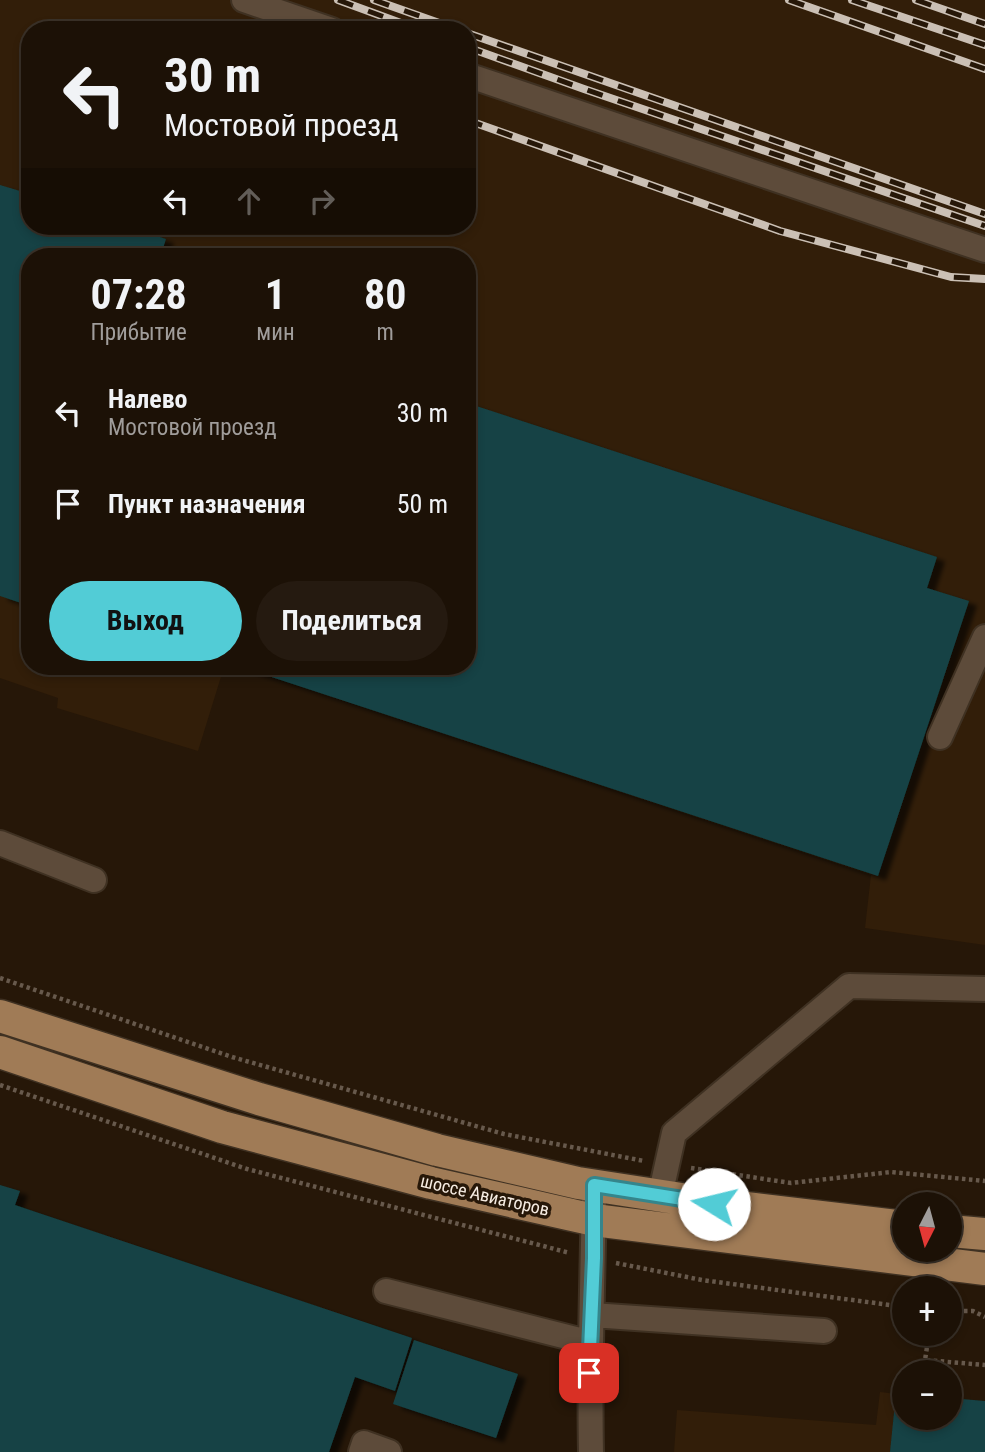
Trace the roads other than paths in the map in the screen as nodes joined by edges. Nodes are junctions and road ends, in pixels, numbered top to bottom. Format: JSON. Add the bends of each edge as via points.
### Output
{"nodes":[{"id":1,"x":244,"y":0,"type":"edge"},
{"id":2,"x":306,"y":21,"type":"edge"},
{"id":3,"x":476,"y":78,"type":"edge"},
{"id":4,"x":985,"y":250,"type":"edge"},
{"id":5,"x":985,"y":637,"type":"edge"},
{"id":6,"x":940,"y":737,"type":"dead end"},
{"id":7,"x":0,"y":843,"type":"edge"},
{"id":8,"x":94,"y":880,"type":"dead end"},
{"id":9,"x":985,"y":989,"type":"edge"},
{"id":10,"x":0,"y":1016,"type":"edge"},
{"id":11,"x":0,"y":1052,"type":"edge"},
{"id":12,"x":594,"y":1185,"type":"junction"},
{"id":13,"x":660,"y":1196,"type":"junction"},
{"id":14,"x":594,"y":1220,"type":"junction"},
{"id":15,"x":892,"y":1225,"type":"edge"},
{"id":16,"x":962,"y":1232,"type":"edge"},
{"id":17,"x":985,"y":1234,"type":"edge"},
{"id":18,"x":985,"y":1269,"type":"edge"},
{"id":19,"x":386,"y":1291,"type":"dead end"},
{"id":20,"x":592,"y":1315,"type":"junction"},
{"id":21,"x":824,"y":1331,"type":"dead end"},
{"id":22,"x":590,"y":1343,"type":"junction"},
{"id":23,"x":361,"y":1452,"type":"edge"},
{"id":24,"x":389,"y":1452,"type":"edge"},
{"id":25,"x":591,"y":1452,"type":"edge"}],
"edges":[{"from":1,"to":2,"type":"street"},
{"from":3,"to":4,"type":"street"},
{"from":5,"to":6,"type":"street"},
{"from":7,"to":8,"type":"street"},
{"from":9,"to":13,"type":"street","via":[[849,986],[674,1133]]},
{"from":10,"to":12,"type":"main road","name":"шоссе Авиаторов","via":[[260,1100],[438,1150]]},
{"from":11,"to":14,"type":"main road","name":"шоссе Авиаторов","via":[[222,1127],[431,1183]]},
{"from":12,"to":13,"type":"main road","name":"шоссе Авиаторов"},
{"from":12,"to":14,"type":"street"},
{"from":13,"to":15,"type":"main road","name":"шоссе Авиаторов"},
{"from":14,"to":18,"type":"main road","name":"шоссе Авиаторов"},
{"from":14,"to":20,"type":"street"},
{"from":16,"to":17,"type":"main road"},
{"from":19,"to":22,"type":"street"},
{"from":20,"to":21,"type":"street"},
{"from":20,"to":22,"type":"street"},
{"from":22,"to":25,"type":"street"},
{"from":23,"to":24,"type":"street","via":[[364,1443]]}]}
